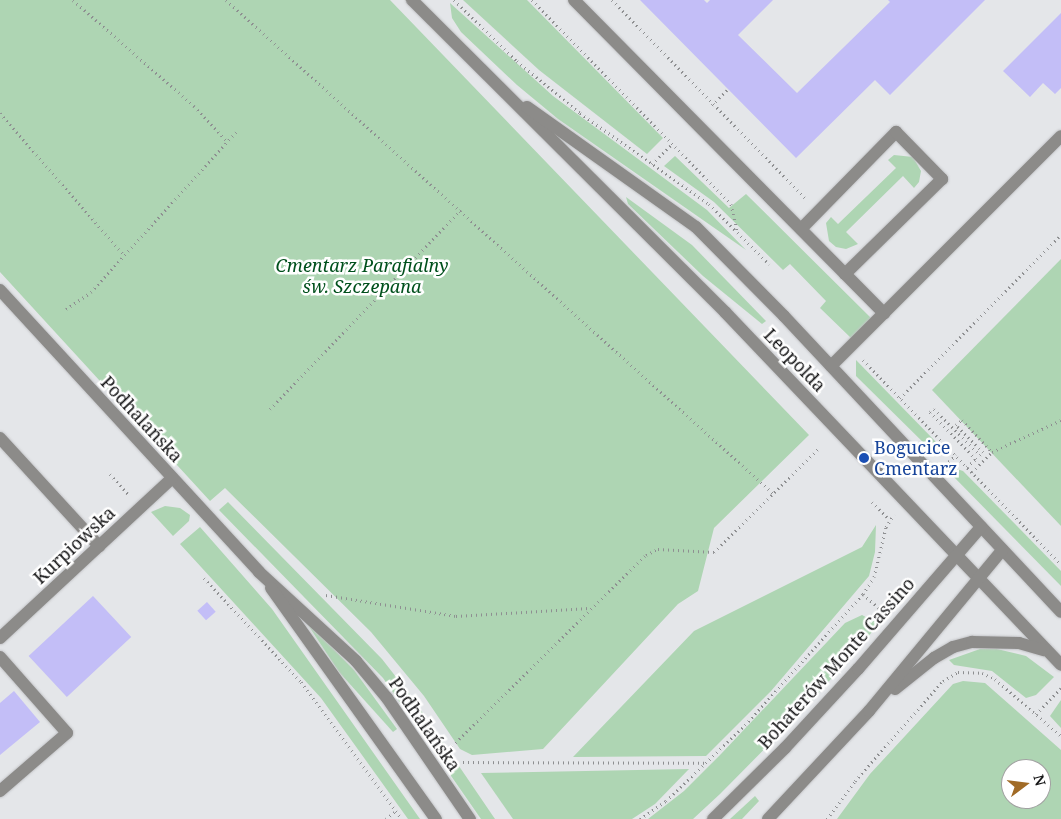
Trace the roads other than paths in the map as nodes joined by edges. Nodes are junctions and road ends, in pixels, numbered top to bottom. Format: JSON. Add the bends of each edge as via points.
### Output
{"nodes":[{"id":1,"x":574,"y":0,"type":"edge"},
{"id":2,"x":420,"y":3,"type":"edge"},
{"id":3,"x":496,"y":86,"type":"junction"},
{"id":4,"x":1061,"y":136,"type":"edge"},
{"id":5,"x":801,"y":229,"type":"junction"},
{"id":6,"x":846,"y":274,"type":"junction"},
{"id":7,"x":0,"y":290,"type":"edge"},
{"id":8,"x":884,"y":313,"type":"junction"},
{"id":9,"x":831,"y":366,"type":"junction"},
{"id":10,"x":0,"y":438,"type":"edge"},
{"id":11,"x":172,"y":478,"type":"junction"},
{"id":12,"x":981,"y":527,"type":"junction"},
{"id":13,"x":99,"y":546,"type":"junction"},
{"id":14,"x":1002,"y":550,"type":"junction"},
{"id":15,"x":954,"y":555,"type":"junction"},
{"id":16,"x":259,"y":572,"type":"junction"},
{"id":17,"x":975,"y":578,"type":"junction"},
{"id":18,"x":1061,"y":612,"type":"edge"},
{"id":19,"x":0,"y":638,"type":"edge"},
{"id":20,"x":1047,"y":651,"type":"junction"},
{"id":21,"x":0,"y":657,"type":"edge"},
{"id":22,"x":1061,"y":665,"type":"edge"},
{"id":23,"x":869,"y":711,"type":"junction"},
{"id":24,"x":0,"y":791,"type":"edge"},
{"id":25,"x":436,"y":819,"type":"edge"},
{"id":26,"x":470,"y":819,"type":"edge"},
{"id":27,"x":713,"y":819,"type":"edge"},
{"id":28,"x":768,"y":819,"type":"edge"}],
"edges":[{"from":1,"to":5,"type":"street"},
{"from":2,"to":3,"type":"street","name":"Leopolda"},
{"from":3,"to":9,"type":"street","name":"Leopolda","via":[[696,226]]},
{"from":3,"to":15,"type":"street","name":"Leopolda","via":[[725,312]]},
{"from":4,"to":8,"type":"street"},
{"from":5,"to":6,"type":"street"},
{"from":5,"to":6,"type":"street","via":[[896,132],[942,179]]},
{"from":6,"to":8,"type":"street"},
{"from":7,"to":11,"type":"street","name":"Podhalańska"},
{"from":8,"to":9,"type":"street"},
{"from":9,"to":12,"type":"street","name":"Leopolda"},
{"from":10,"to":13,"type":"street"},
{"from":11,"to":13,"type":"street","name":"Kurpiowska"},
{"from":11,"to":16,"type":"street","name":"Podhalańska"},
{"from":12,"to":14,"type":"street","name":"Leopolda"},
{"from":12,"to":15,"type":"street","name":"Bohaterów Monte Cassino"},
{"from":13,"to":19,"type":"street","name":"Kurpiowska"},
{"from":14,"to":17,"type":"street"},
{"from":14,"to":18,"type":"street","name":"Leopolda"},
{"from":15,"to":17,"type":"street","name":"Leopolda"},
{"from":15,"to":27,"type":"street","name":"Bohaterów Monte Cassino","via":[[858,669]]},
{"from":16,"to":25,"type":"street","name":"Podhalańska"},
{"from":16,"to":26,"type":"street","name":"Podhalańska","via":[[356,661],[393,706]]},
{"from":17,"to":20,"type":"street","name":"Leopolda"},
{"from":17,"to":23,"type":"street"},
{"from":20,"to":22,"type":"street","name":"Leopolda"},
{"from":20,"to":23,"type":"street","via":[[1019,643],[990,640],[953,647],[915,672]]},
{"from":21,"to":24,"type":"street","via":[[67,733]]},
{"from":23,"to":28,"type":"street"}]}
